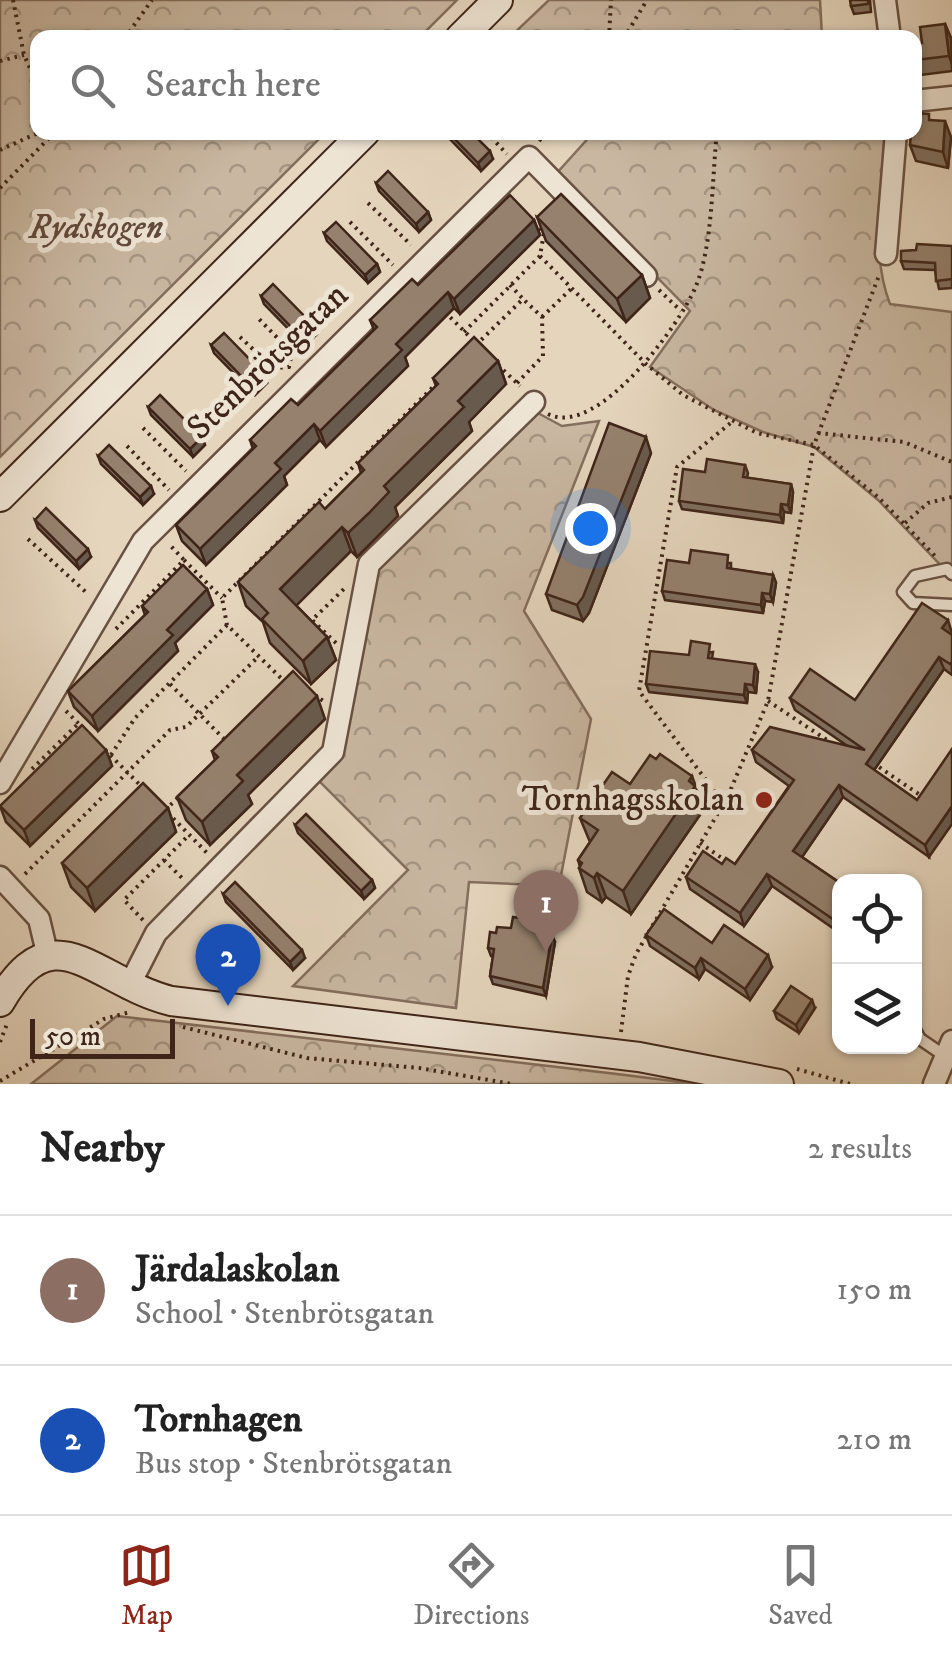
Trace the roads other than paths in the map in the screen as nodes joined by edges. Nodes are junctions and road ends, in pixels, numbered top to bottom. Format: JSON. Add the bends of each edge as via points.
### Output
{"nodes":[{"id":1,"x":498,"y":0,"type":"edge"},
{"id":2,"x":885,"y":0,"type":"edge"},
{"id":3,"x":468,"y":30,"type":"edge"},
{"id":4,"x":889,"y":30,"type":"edge"},
{"id":5,"x":952,"y":97,"type":"edge"},
{"id":6,"x":922,"y":101,"type":"edge"},
{"id":7,"x":357,"y":140,"type":"edge"},
{"id":8,"x":895,"y":140,"type":"edge"},
{"id":9,"x":886,"y":254,"type":"road end"},
{"id":10,"x":646,"y":276,"type":"edge"},
{"id":11,"x":534,"y":402,"type":"road end"},
{"id":12,"x":0,"y":497,"type":"edge"},
{"id":13,"x":949,"y":571,"type":"edge"},
{"id":14,"x":952,"y":605,"type":"edge"},
{"id":15,"x":5,"y":776,"type":"edge"},
{"id":16,"x":6,"y":882,"type":"edge"},
{"id":17,"x":47,"y":953,"type":"junction"},
{"id":18,"x":126,"y":1004,"type":"junction"},
{"id":19,"x":4,"y":1012,"type":"edge"},
{"id":20,"x":922,"y":1040,"type":"edge"},
{"id":21,"x":949,"y":1049,"type":"edge"},
{"id":22,"x":779,"y":1084,"type":"edge"},
{"id":23,"x":934,"y":1084,"type":"edge"}],
"edges":[{"from":1,"to":3,"type":"street"},
{"from":2,"to":4,"type":"street"},
{"from":5,"to":6,"type":"street"},
{"from":7,"to":12,"type":"street"},
{"from":8,"to":9,"type":"street"},
{"from":10,"to":15,"type":"street","name":"Stenbrötsgatan","via":[[529,158],[152,529]]},
{"from":11,"to":18,"type":"street","via":[[369,564],[330,757],[156,933]]},
{"from":13,"to":14,"type":"lane","via":[[915,576],[903,592],[912,603]]},
{"from":16,"to":17,"type":"street","via":[[39,919]]},
{"from":17,"to":18,"type":"street","via":[[72,958]]},
{"from":17,"to":19,"type":"street","via":[[26,965]]},
{"from":18,"to":22,"type":"street","via":[[196,1006],[619,1055]]},
{"from":20,"to":21,"type":"lane"},
{"from":21,"to":23,"type":"street"}]}
